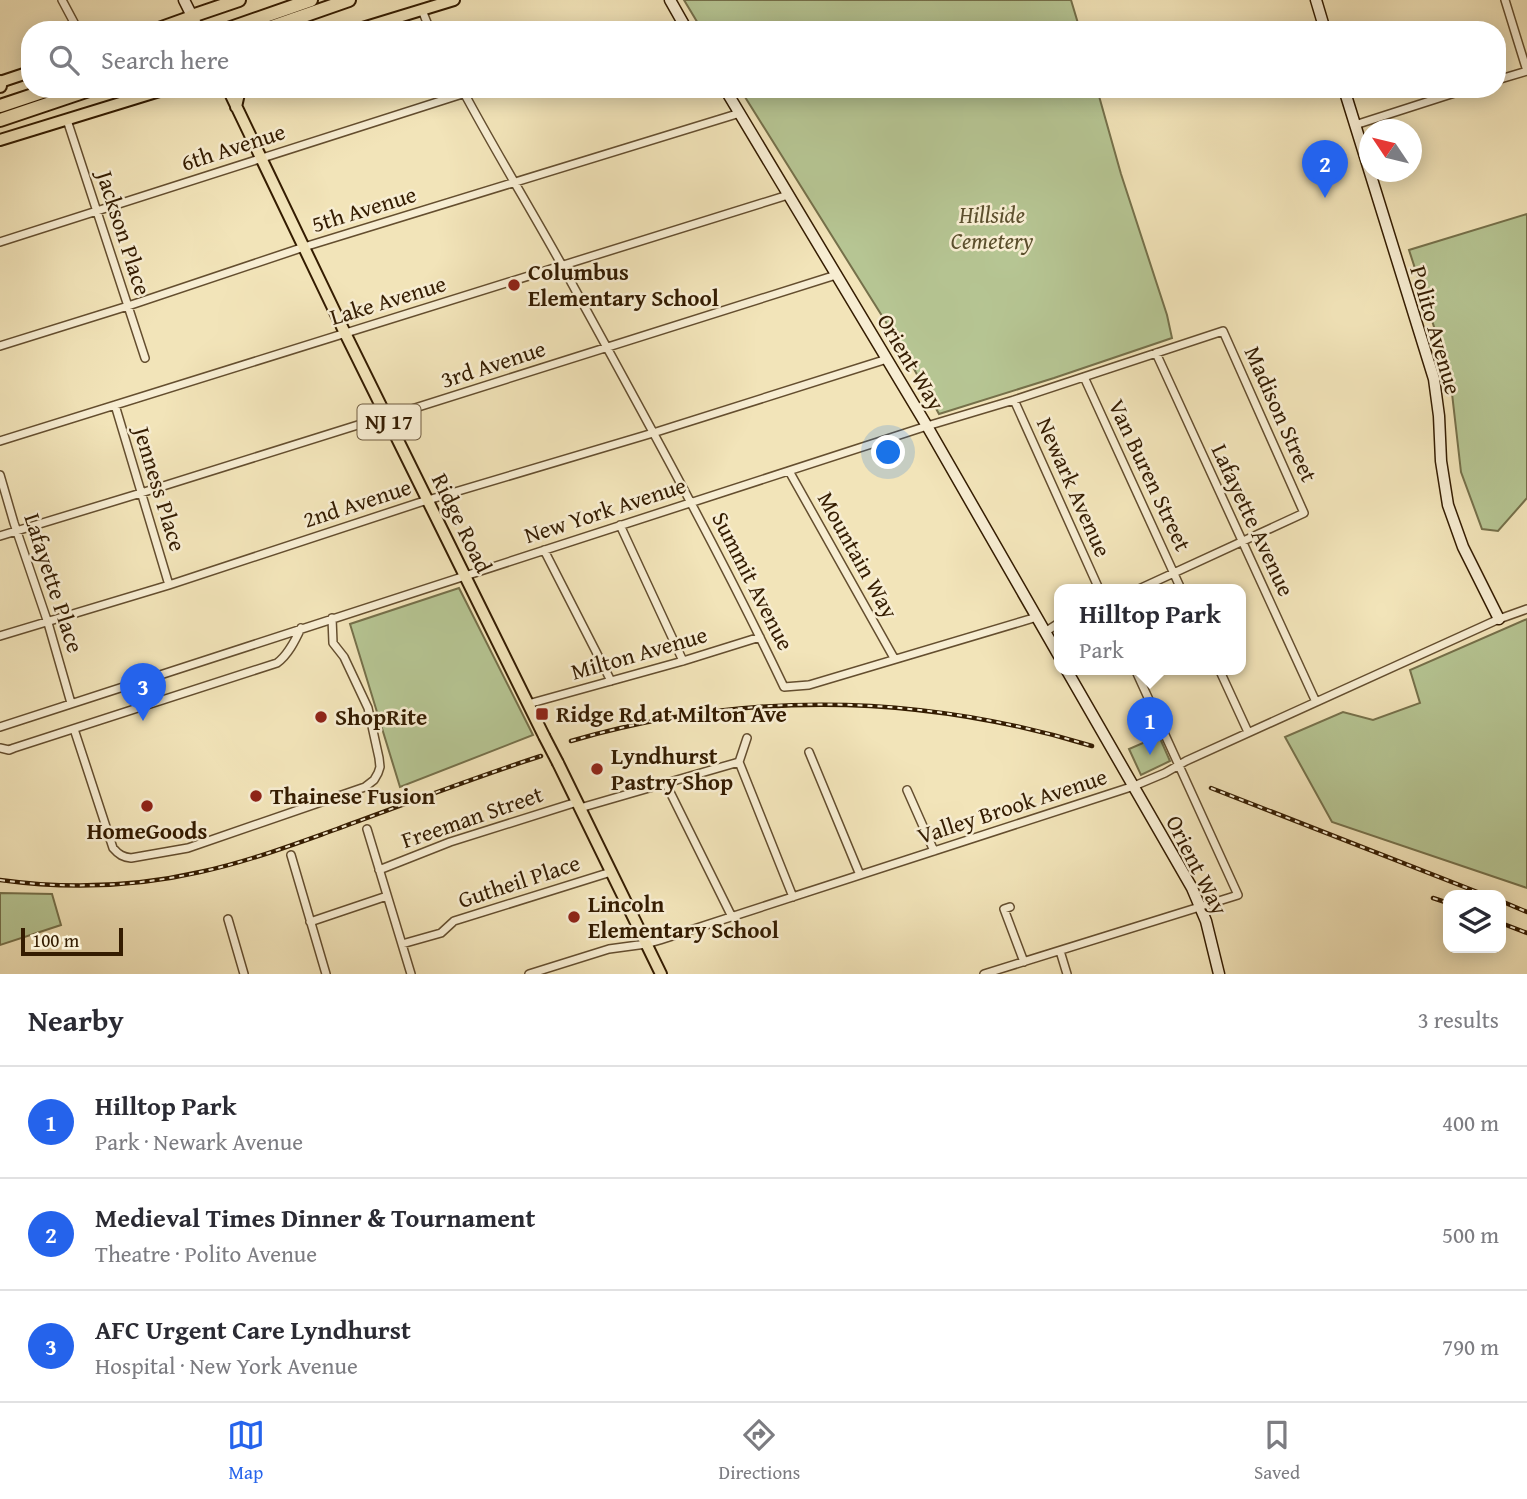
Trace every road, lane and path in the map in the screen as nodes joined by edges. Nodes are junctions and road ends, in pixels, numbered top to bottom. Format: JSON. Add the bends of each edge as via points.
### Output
{"nodes":[{"id":1,"x":62,"y":0,"type":"edge"},
{"id":2,"x":184,"y":0,"type":"edge"},
{"id":3,"x":239,"y":0,"type":"edge"},
{"id":4,"x":311,"y":0,"type":"edge"},
{"id":5,"x":349,"y":0,"type":"edge"},
{"id":6,"x":454,"y":0,"type":"edge"},
{"id":7,"x":670,"y":0,"type":"edge"},
{"id":8,"x":1316,"y":0,"type":"edge"},
{"id":9,"x":1505,"y":0,"type":"edge"},
{"id":10,"x":422,"y":10,"type":"junction"},
{"id":11,"x":73,"y":21,"type":"edge"},
{"id":12,"x":194,"y":21,"type":"edge"},
{"id":13,"x":201,"y":21,"type":"edge"},
{"id":14,"x":251,"y":21,"type":"edge"},
{"id":15,"x":289,"y":21,"type":"edge"},
{"id":16,"x":386,"y":21,"type":"edge"},
{"id":17,"x":426,"y":21,"type":"edge"},
{"id":18,"x":681,"y":21,"type":"edge"},
{"id":19,"x":1322,"y":21,"type":"edge"},
{"id":20,"x":1527,"y":71,"type":"edge"},
{"id":21,"x":21,"y":75,"type":"edge"},
{"id":22,"x":1506,"y":77,"type":"edge"},
{"id":23,"x":0,"y":83,"type":"edge"},
{"id":24,"x":24,"y":98,"type":"edge"},
{"id":25,"x":65,"y":98,"type":"edge"},
{"id":26,"x":137,"y":98,"type":"edge"},
{"id":27,"x":232,"y":98,"type":"edge"},
{"id":28,"x":238,"y":98,"type":"edge"},
{"id":29,"x":442,"y":98,"type":"edge"},
{"id":30,"x":467,"y":98,"type":"edge"},
{"id":31,"x":731,"y":98,"type":"edge"},
{"id":32,"x":1347,"y":98,"type":"edge"},
{"id":33,"x":1439,"y":98,"type":"edge"},
{"id":34,"x":0,"y":106,"type":"edge"},
{"id":35,"x":236,"y":107,"type":"junction"},
{"id":36,"x":740,"y":113,"type":"junction"},
{"id":37,"x":0,"y":120,"type":"edge"},
{"id":38,"x":67,"y":120,"type":"junction"},
{"id":39,"x":1355,"y":125,"type":"junction"},
{"id":40,"x":0,"y":141,"type":"edge"},
{"id":41,"x":260,"y":158,"type":"junction"},
{"id":42,"x":514,"y":183,"type":"junction"},
{"id":43,"x":788,"y":195,"type":"junction"},
{"id":44,"x":97,"y":212,"type":"junction"},
{"id":45,"x":0,"y":242,"type":"edge"},
{"id":46,"x":304,"y":247,"type":"junction"},
{"id":47,"x":562,"y":265,"type":"junction"},
{"id":48,"x":836,"y":275,"type":"junction"},
{"id":49,"x":128,"y":306,"type":"junction"},
{"id":50,"x":1223,"y":331,"type":"joint"},
{"id":51,"x":345,"y":333,"type":"junction"},
{"id":52,"x":0,"y":346,"type":"edge"},
{"id":53,"x":607,"y":348,"type":"junction"},
{"id":54,"x":1156,"y":353,"type":"junction"},
{"id":55,"x":145,"y":358,"type":"dead end"},
{"id":56,"x":887,"y":359,"type":"junction"},
{"id":57,"x":1084,"y":377,"type":"junction"},
{"id":58,"x":1014,"y":400,"type":"junction"},
{"id":59,"x":115,"y":405,"type":"junction"},
{"id":60,"x":386,"y":416,"type":"junction"},
{"id":61,"x":927,"y":426,"type":"junction"},
{"id":62,"x":653,"y":433,"type":"junction"},
{"id":63,"x":0,"y":440,"type":"edge"},
{"id":64,"x":789,"y":471,"type":"junction"},
{"id":65,"x":0,"y":475,"type":"edge"},
{"id":66,"x":141,"y":493,"type":"junction"},
{"id":67,"x":428,"y":500,"type":"junction"},
{"id":68,"x":691,"y":502,"type":"junction"},
{"id":69,"x":620,"y":525,"type":"junction"},
{"id":70,"x":17,"y":531,"type":"junction"},
{"id":71,"x":0,"y":536,"type":"edge"},
{"id":72,"x":1242,"y":542,"type":"junction"},
{"id":73,"x":544,"y":550,"type":"junction"},
{"id":74,"x":1174,"y":573,"type":"junction"},
{"id":75,"x":465,"y":575,"type":"junction"},
{"id":76,"x":1097,"y":584,"type":"edge"},
{"id":77,"x":1150,"y":584,"type":"edge"},
{"id":78,"x":1179,"y":584,"type":"edge"},
{"id":79,"x":169,"y":585,"type":"junction"},
{"id":80,"x":1527,"y":609,"type":"edge"},
{"id":81,"x":1037,"y":617,"type":"junction"},
{"id":82,"x":332,"y":618,"type":"junction"},
{"id":83,"x":1499,"y":619,"type":"junction"},
{"id":84,"x":48,"y":623,"type":"junction"},
{"id":85,"x":1054,"y":626,"type":"edge"},
{"id":86,"x":300,"y":628,"type":"junction"},
{"id":87,"x":1045,"y":632,"type":"junction"},
{"id":88,"x":0,"y":636,"type":"edge"},
{"id":89,"x":760,"y":637,"type":"junction"},
{"id":90,"x":1054,"y":647,"type":"edge"},
{"id":91,"x":894,"y":659,"type":"junction"},
{"id":92,"x":683,"y":661,"type":"junction"},
{"id":93,"x":1069,"y":675,"type":"edge"},
{"id":94,"x":1138,"y":675,"type":"edge"},
{"id":95,"x":1222,"y":675,"type":"edge"},
{"id":96,"x":611,"y":681,"type":"junction"},
{"id":97,"x":1316,"y":702,"type":"junction"},
{"id":98,"x":71,"y":704,"type":"junction"},
{"id":99,"x":528,"y":704,"type":"junction"},
{"id":100,"x":0,"y":727,"type":"edge"},
{"id":101,"x":74,"y":729,"type":"junction"},
{"id":102,"x":1248,"y":732,"type":"junction"},
{"id":103,"x":747,"y":738,"type":"dead end"},
{"id":104,"x":0,"y":748,"type":"edge"},
{"id":105,"x":809,"y":752,"type":"dead end"},
{"id":106,"x":739,"y":762,"type":"junction"},
{"id":107,"x":1179,"y":766,"type":"junction"},
{"id":108,"x":666,"y":784,"type":"junction"},
{"id":109,"x":1134,"y":786,"type":"junction"},
{"id":110,"x":906,"y":790,"type":"dead end"},
{"id":111,"x":578,"y":805,"type":"junction"},
{"id":112,"x":367,"y":829,"type":"dead end"},
{"id":113,"x":934,"y":851,"type":"junction"},
{"id":114,"x":291,"y":855,"type":"dead end"},
{"id":115,"x":379,"y":870,"type":"junction"},
{"id":116,"x":611,"y":872,"type":"junction"},
{"id":117,"x":860,"y":875,"type":"junction"},
{"id":118,"x":387,"y":896,"type":"junction"},
{"id":119,"x":793,"y":897,"type":"junction"},
{"id":120,"x":1010,"y":906,"type":"dead end"},
{"id":121,"x":1200,"y":907,"type":"junction"},
{"id":122,"x":732,"y":917,"type":"junction"},
{"id":123,"x":228,"y":919,"type":"dead end"},
{"id":124,"x":310,"y":922,"type":"junction"},
{"id":125,"x":402,"y":944,"type":"junction"},
{"id":126,"x":646,"y":944,"type":"junction"},
{"id":127,"x":1060,"y":951,"type":"junction"},
{"id":128,"x":1024,"y":962,"type":"junction"},
{"id":129,"x":552,"y":971,"type":"edge"},
{"id":130,"x":244,"y":974,"type":"edge"},
{"id":131,"x":326,"y":974,"type":"edge"},
{"id":132,"x":411,"y":974,"type":"edge"},
{"id":133,"x":529,"y":974,"type":"edge"},
{"id":134,"x":661,"y":974,"type":"edge"},
{"id":135,"x":985,"y":974,"type":"edge"},
{"id":136,"x":1067,"y":974,"type":"edge"},
{"id":137,"x":1219,"y":974,"type":"edge"}],
"edges":[{"from":1,"to":11,"type":"street"},
{"from":2,"to":12,"type":"street"},
{"from":3,"to":13,"type":"highway"},
{"from":4,"to":14,"type":"highway"},
{"from":5,"to":15,"type":"highway"},
{"from":6,"to":10,"type":"main road"},
{"from":7,"to":18,"type":"street"},
{"from":8,"to":19,"type":"street"},
{"from":9,"to":20,"type":"street"},
{"from":10,"to":16,"type":"main road"},
{"from":10,"to":17,"type":"street"},
{"from":20,"to":22,"type":"street"},
{"from":21,"to":23,"type":"main road"},
{"from":24,"to":34,"type":"highway"},
{"from":25,"to":37,"type":"highway"},
{"from":26,"to":38,"type":"main road"},
{"from":27,"to":35,"type":"main road","name":"Ridge Road","number":"NJ 17"},
{"from":28,"to":35,"type":"main road"},
{"from":29,"to":41,"type":"street","name":"6th Avenue"},
{"from":30,"to":42,"type":"street","name":"Summit Avenue"},
{"from":31,"to":36,"type":"street","name":"Orient Way"},
{"from":32,"to":39,"type":"street","name":"Polito Avenue"},
{"from":33,"to":39,"type":"street"},
{"from":35,"to":41,"type":"main road","name":"Ridge Road","number":"NJ 17"},
{"from":36,"to":42,"type":"street","name":"5th Avenue"},
{"from":36,"to":43,"type":"street","name":"Orient Way"},
{"from":38,"to":40,"type":"main road"},
{"from":38,"to":44,"type":"street","name":"Jackson Place"},
{"from":39,"to":83,"type":"street","name":"Polito Avenue","via":[[1433,379],[1448,505]]},
{"from":41,"to":44,"type":"street","name":"6th Avenue"},
{"from":41,"to":46,"type":"main road","name":"Ridge Road","number":"NJ 17"},
{"from":42,"to":46,"type":"street","name":"5th Avenue"},
{"from":42,"to":47,"type":"street","name":"Summit Avenue"},
{"from":43,"to":47,"type":"street","name":"Lake Avenue"},
{"from":43,"to":48,"type":"street","name":"Orient Way"},
{"from":44,"to":45,"type":"street","name":"6th Avenue"},
{"from":44,"to":49,"type":"street","name":"Jackson Place"},
{"from":46,"to":49,"type":"street","name":"5th Avenue"},
{"from":46,"to":51,"type":"main road","name":"Ridge Road","number":"NJ 17"},
{"from":47,"to":51,"type":"street","name":"Lake Avenue"},
{"from":47,"to":53,"type":"street","name":"Summit Avenue"},
{"from":48,"to":53,"type":"street","name":"3rd Avenue"},
{"from":48,"to":56,"type":"street","name":"Orient Way"},
{"from":49,"to":52,"type":"street","name":"5th Avenue"},
{"from":49,"to":55,"type":"street","name":"Jackson Place"},
{"from":50,"to":54,"type":"street","name":"New York Avenue"},
{"from":50,"to":72,"type":"street","name":"Madison Street","via":[[1304,513]]},
{"from":51,"to":59,"type":"street","name":"Lake Avenue"},
{"from":51,"to":60,"type":"main road","name":"Ridge Road","number":"NJ 17"},
{"from":53,"to":60,"type":"street","name":"3rd Avenue"},
{"from":53,"to":62,"type":"street","name":"Summit Avenue"},
{"from":54,"to":57,"type":"street","name":"New York Avenue"},
{"from":54,"to":72,"type":"street","name":"Lafayette Avenue"},
{"from":56,"to":61,"type":"street","name":"Orient Way"},
{"from":56,"to":62,"type":"street","name":"2nd Avenue"},
{"from":57,"to":58,"type":"street","name":"New York Avenue"},
{"from":57,"to":74,"type":"street","name":"Van Buren Street"},
{"from":58,"to":61,"type":"street","name":"New York Avenue"},
{"from":58,"to":76,"type":"street","name":"Newark Avenue"},
{"from":59,"to":63,"type":"street","name":"Lake Avenue"},
{"from":59,"to":66,"type":"street","name":"Jenness Place"},
{"from":60,"to":66,"type":"street","name":"3rd Avenue"},
{"from":60,"to":67,"type":"main road","name":"Ridge Road","number":"NJ 17"},
{"from":61,"to":64,"type":"street","name":"New York Avenue"},
{"from":61,"to":81,"type":"street","name":"Orient Way"},
{"from":62,"to":67,"type":"street","name":"2nd Avenue"},
{"from":62,"to":68,"type":"street","name":"Summit Avenue"},
{"from":64,"to":68,"type":"street","name":"New York Avenue"},
{"from":64,"to":91,"type":"street","name":"Mountain Way"},
{"from":65,"to":70,"type":"street","name":"Lafayette Place"},
{"from":66,"to":70,"type":"street","name":"3rd Avenue"},
{"from":66,"to":79,"type":"street","name":"Jenness Place"},
{"from":67,"to":75,"type":"main road","name":"Ridge Road","number":"NJ 17"},
{"from":67,"to":79,"type":"street","name":"2nd Avenue"},
{"from":68,"to":69,"type":"street","name":"New York Avenue"},
{"from":68,"to":89,"type":"street","name":"Summit Avenue"},
{"from":69,"to":73,"type":"street","name":"New York Avenue"},
{"from":69,"to":92,"type":"street"},
{"from":70,"to":71,"type":"street","name":"3rd Avenue"},
{"from":70,"to":84,"type":"street","name":"Lafayette Place"},
{"from":72,"to":74,"type":"street"},
{"from":72,"to":97,"type":"street","name":"Lafayette Avenue"},
{"from":73,"to":75,"type":"street","name":"New York Avenue"},
{"from":73,"to":96,"type":"street"},
{"from":74,"to":77,"type":"street"},
{"from":74,"to":78,"type":"street","name":"Van Buren Street"},
{"from":75,"to":82,"type":"street","name":"New York Avenue"},
{"from":75,"to":99,"type":"main road","name":"Ridge Road","number":"NJ 17"},
{"from":79,"to":84,"type":"street","name":"2nd Avenue"},
{"from":80,"to":83,"type":"street","name":"Valley Brook Avenue"},
{"from":81,"to":87,"type":"street","name":"Orient Way"},
{"from":81,"to":91,"type":"street"},
{"from":82,"to":86,"type":"street","name":"New York Avenue"},
{"from":82,"to":101,"type":"street","via":[[333,643],[368,708],[379,758],[378,774],[365,786],[188,848],[124,857],[113,848]]},
{"from":83,"to":97,"type":"street","name":"Valley Brook Avenue"},
{"from":84,"to":88,"type":"street","name":"2nd Avenue"},
{"from":84,"to":98,"type":"street","name":"Lafayette Place"},
{"from":85,"to":87,"type":"street"},
{"from":86,"to":98,"type":"street","name":"New York Avenue"},
{"from":86,"to":101,"type":"street","via":[[278,663]]},
{"from":87,"to":90,"type":"street","name":"Orient Way"},
{"from":89,"to":91,"type":"street","name":"Summit Avenue","via":[[784,687],[808,685]]},
{"from":89,"to":92,"type":"street","name":"Milton Avenue"},
{"from":92,"to":96,"type":"street","name":"Milton Avenue"},
{"from":93,"to":109,"type":"street","name":"Orient Way"},
{"from":94,"to":107,"type":"street"},
{"from":95,"to":102,"type":"street"},
{"from":96,"to":99,"type":"street","name":"Milton Avenue"},
{"from":97,"to":102,"type":"street","name":"Valley Brook Avenue"},
{"from":98,"to":100,"type":"street","name":"New York Avenue"},
{"from":99,"to":111,"type":"main road","name":"Ridge Road","number":"NJ 17","bridge":true},
{"from":101,"to":104,"type":"street","via":[[9,750]]},
{"from":102,"to":107,"type":"street","name":"Valley Brook Avenue"},
{"from":103,"to":106,"type":"street"},
{"from":105,"to":117,"type":"street"},
{"from":106,"to":108,"type":"street","name":"Freeman Street"},
{"from":106,"to":119,"type":"street"},
{"from":107,"to":109,"type":"street","name":"Valley Brook Avenue"},
{"from":107,"to":121,"type":"street","via":[[1238,895]]},
{"from":108,"to":111,"type":"street","name":"Freeman Street"},
{"from":108,"to":122,"type":"street"},
{"from":109,"to":113,"type":"street","name":"Valley Brook Avenue"},
{"from":109,"to":121,"type":"street","name":"Orient Way"},
{"from":110,"to":113,"type":"street"},
{"from":111,"to":115,"type":"street","name":"Freeman Street","via":[[450,842]]},
{"from":111,"to":116,"type":"main road","name":"Ridge Road","number":"NJ 17"},
{"from":112,"to":115,"type":"street"},
{"from":113,"to":117,"type":"street","name":"Valley Brook Avenue"},
{"from":114,"to":124,"type":"street"},
{"from":115,"to":118,"type":"street"},
{"from":116,"to":125,"type":"street","name":"Gutheil Place","via":[[454,921],[441,933]]},
{"from":116,"to":126,"type":"main road","name":"Ridge Road","number":"NJ 17"},
{"from":117,"to":119,"type":"street","name":"Valley Brook Avenue"},
{"from":118,"to":124,"type":"street"},
{"from":118,"to":125,"type":"street"},
{"from":119,"to":122,"type":"street","name":"Valley Brook Avenue"},
{"from":120,"to":128,"type":"street","via":[[1004,909]]},
{"from":121,"to":127,"type":"street"},
{"from":121,"to":137,"type":"street","name":"Orient Way"},
{"from":122,"to":126,"type":"street","name":"Valley Brook Avenue"},
{"from":123,"to":130,"type":"street"},
{"from":124,"to":131,"type":"street"},
{"from":125,"to":132,"type":"street"},
{"from":126,"to":129,"type":"street","name":"Valley Brook Avenue","via":[[610,949]]},
{"from":126,"to":134,"type":"main road","name":"Ridge Road","number":"NJ 17"},
{"from":127,"to":128,"type":"street"},
{"from":127,"to":136,"type":"street"},
{"from":128,"to":135,"type":"street"},
{"from":129,"to":133,"type":"street","name":"Valley Brook Avenue"}]}
